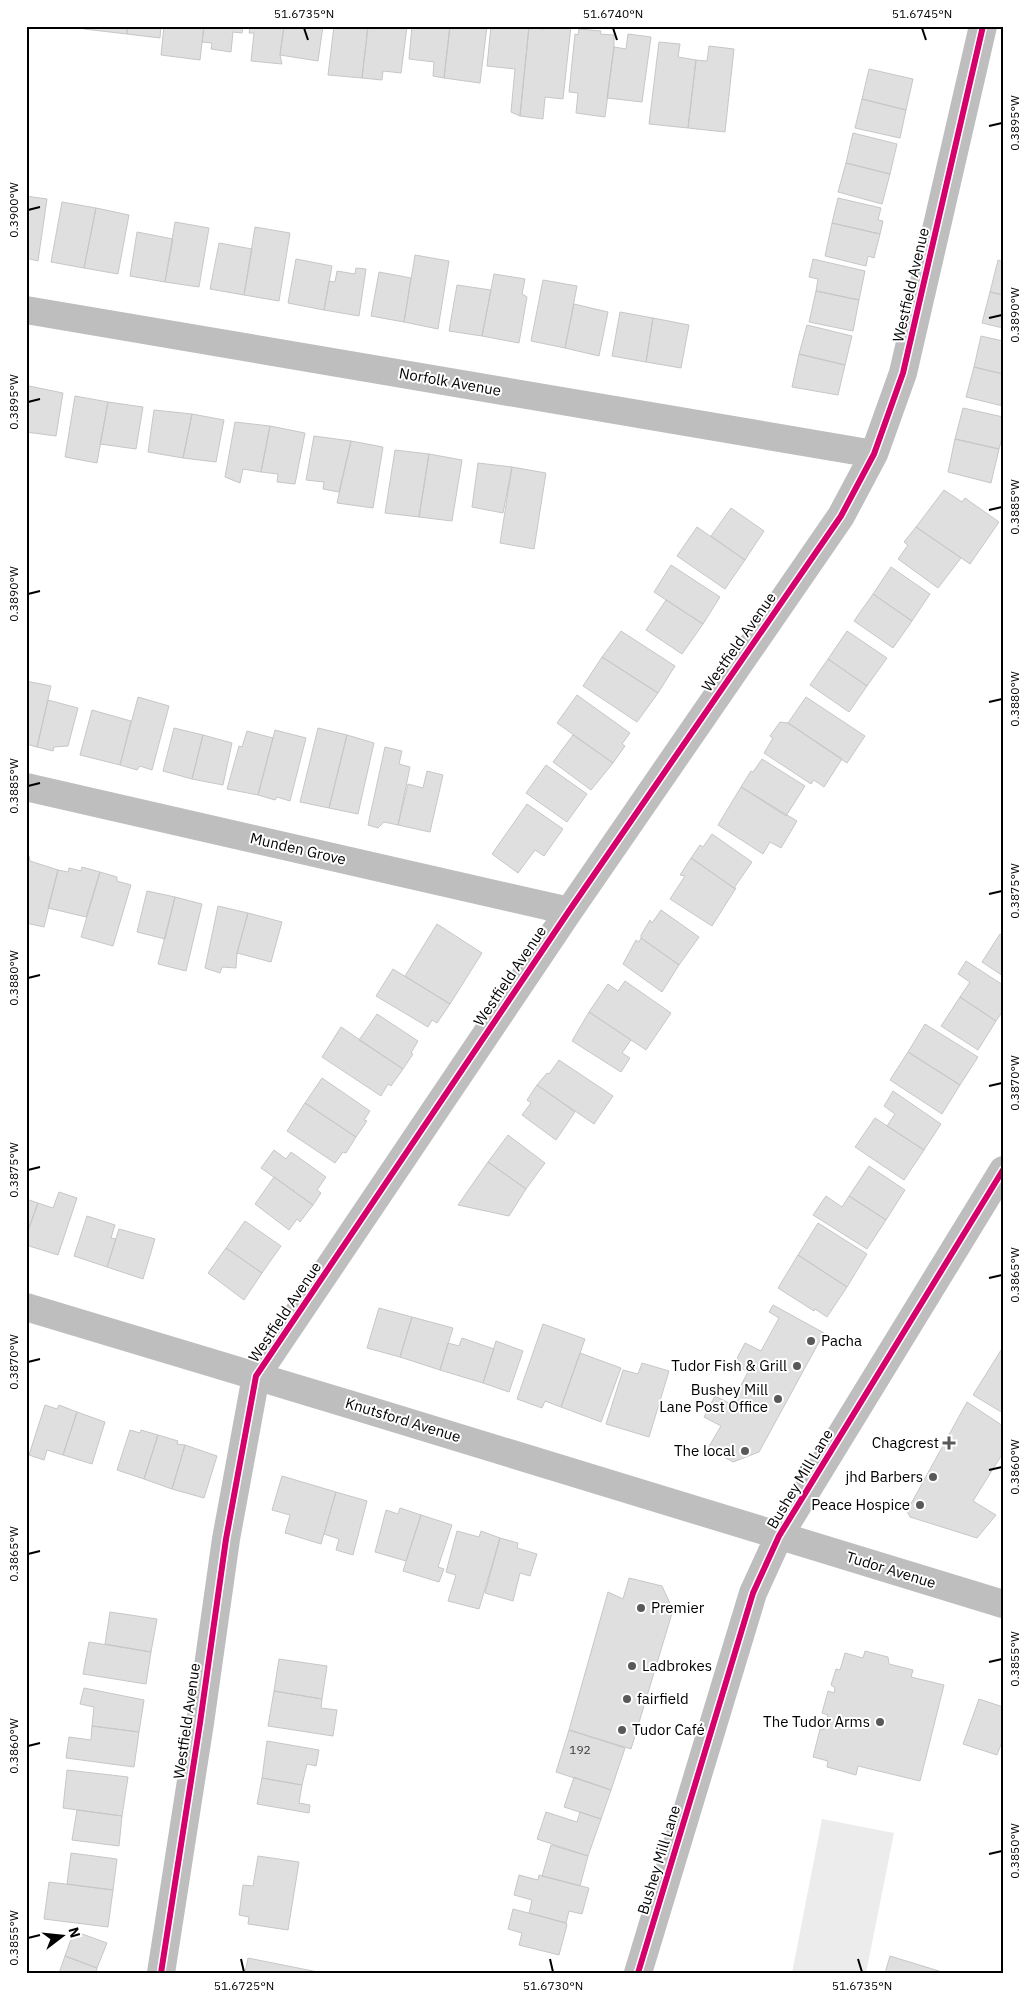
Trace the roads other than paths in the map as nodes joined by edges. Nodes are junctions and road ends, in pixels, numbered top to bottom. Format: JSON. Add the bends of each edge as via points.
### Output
{"nodes":[{"id":1,"x":983,"y":26,"type":"edge"},
{"id":2,"x":26,"y":310,"type":"edge"},
{"id":3,"x":874,"y":454,"type":"junction"},
{"id":4,"x":26,"y":787,"type":"edge"},
{"id":5,"x":569,"y":911,"type":"junction"},
{"id":6,"x":1003,"y":1170,"type":"edge"},
{"id":7,"x":26,"y":1307,"type":"edge"},
{"id":8,"x":256,"y":1376,"type":"junction"},
{"id":9,"x":780,"y":1536,"type":"junction"},
{"id":10,"x":1003,"y":1604,"type":"edge"},
{"id":11,"x":161,"y":1973,"type":"edge"},
{"id":12,"x":638,"y":1973,"type":"edge"}],
"edges":[{"from":1,"to":3,"type":"street","name":"Westfield Avenue","via":[[903,373]]},
{"from":2,"to":3,"type":"street","name":"Norfolk Avenue"},
{"from":3,"to":5,"type":"street","name":"Westfield Avenue","via":[[841,516]]},
{"from":4,"to":5,"type":"street","name":"Munden Grove"},
{"from":5,"to":8,"type":"street","name":"Westfield Avenue"},
{"from":6,"to":9,"type":"street","name":"Bushey Mill Lane"},
{"from":7,"to":8,"type":"street","name":"Knutsford Avenue"},
{"from":8,"to":9,"type":"street","name":"Knutsford Avenue"},
{"from":8,"to":11,"type":"street","name":"Westfield Avenue","via":[[226,1539]]},
{"from":9,"to":10,"type":"street","name":"Tudor Avenue"},
{"from":9,"to":12,"type":"street","name":"Bushey Mill Lane","via":[[753,1593]]}]}
